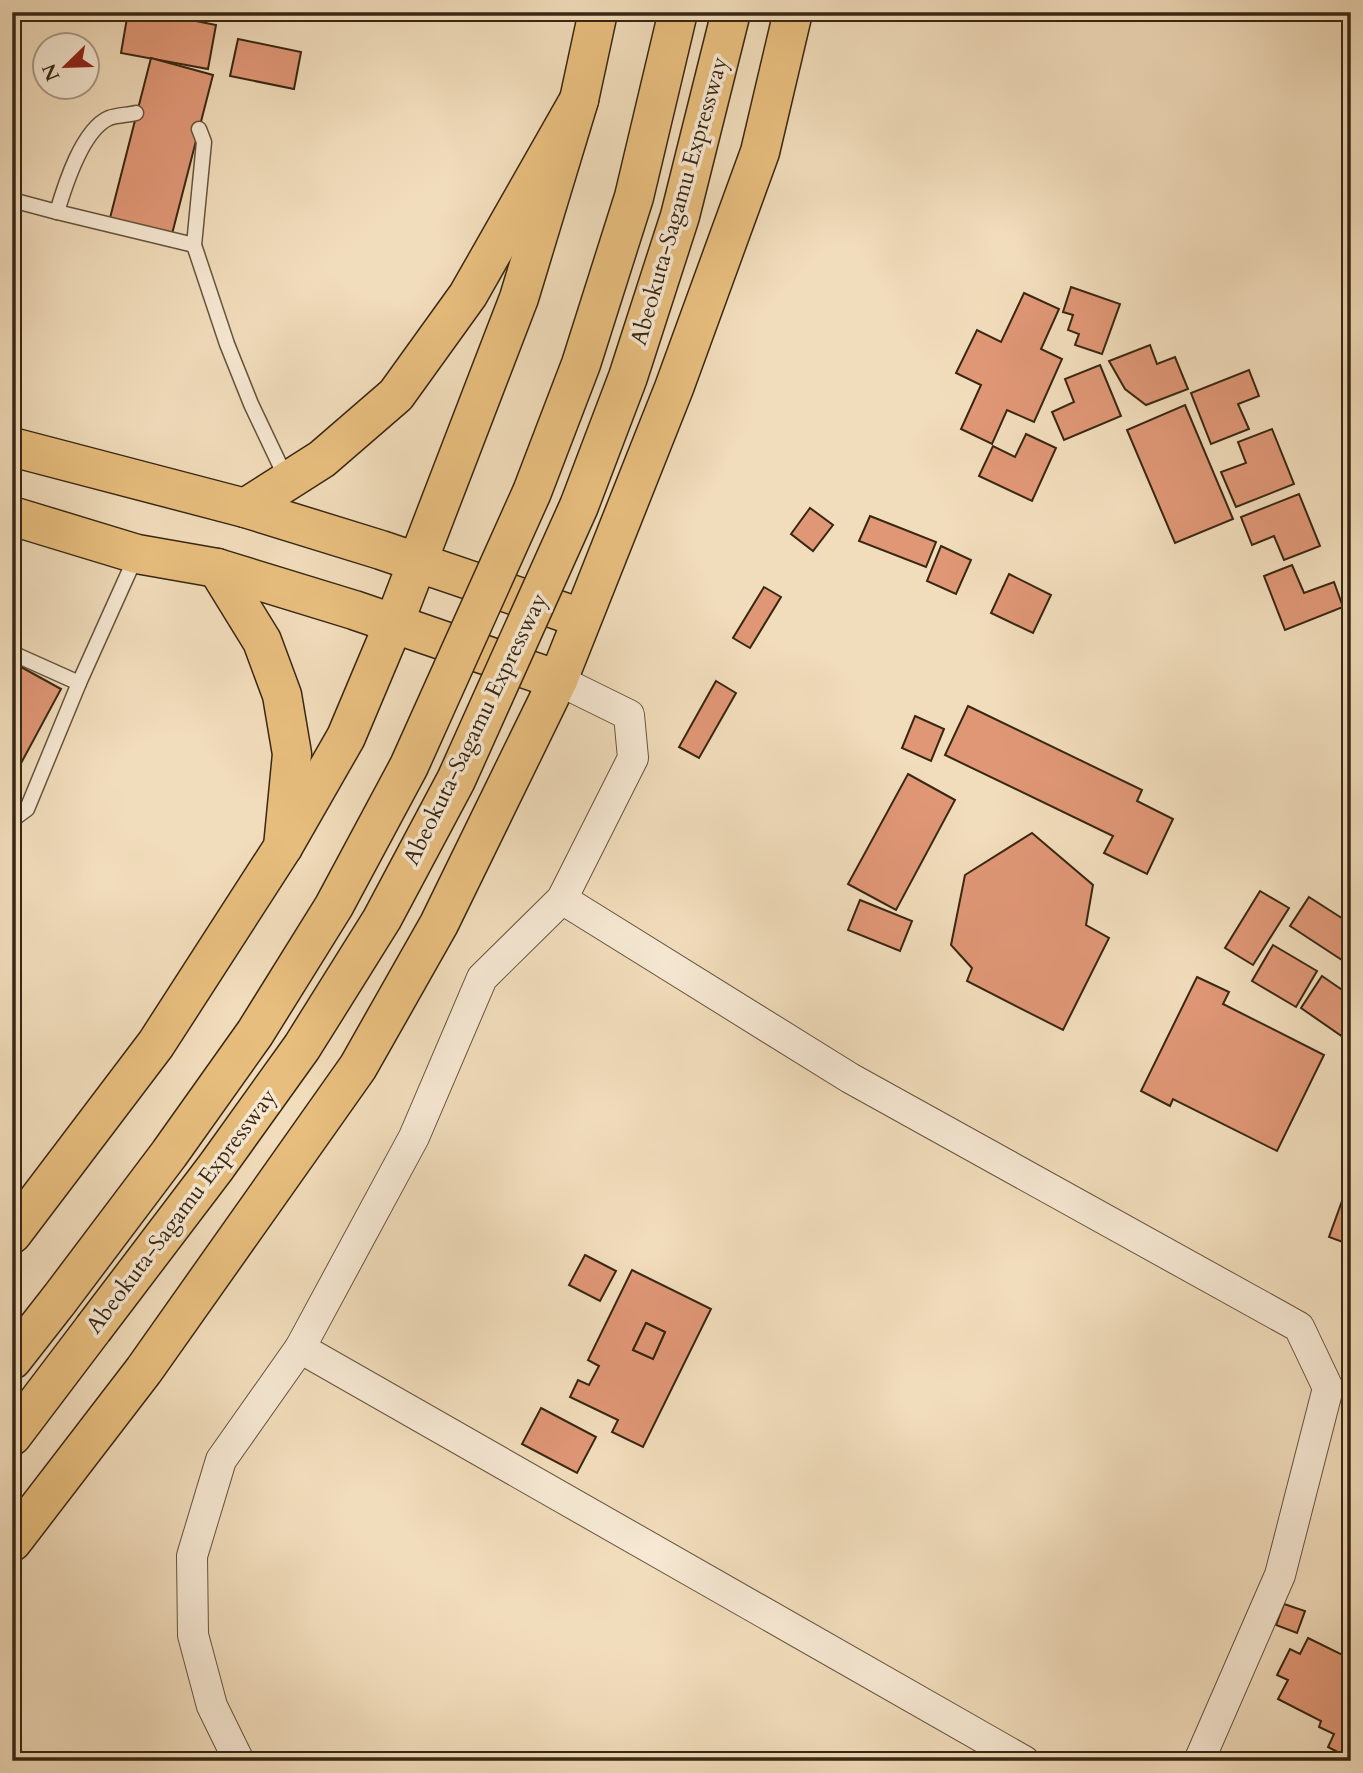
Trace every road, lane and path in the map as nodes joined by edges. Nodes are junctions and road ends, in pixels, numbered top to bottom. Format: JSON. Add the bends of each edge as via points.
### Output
{"nodes":[{"id":1,"x":598,"y":12,"type":"edge"},
{"id":2,"x":678,"y":12,"type":"edge"},
{"id":3,"x":731,"y":12,"type":"edge"},
{"id":4,"x":793,"y":12,"type":"edge"},
{"id":5,"x":579,"y":100,"type":"junction"},
{"id":6,"x":136,"y":113,"type":"dead end"},
{"id":7,"x":199,"y":129,"type":"dead end"},
{"id":8,"x":12,"y":200,"type":"edge"},
{"id":9,"x":57,"y":212,"type":"junction"},
{"id":10,"x":194,"y":246,"type":"junction"},
{"id":11,"x":12,"y":447,"type":"edge"},
{"id":12,"x":288,"y":481,"type":"junction"},
{"id":13,"x":245,"y":508,"type":"junction"},
{"id":14,"x":13,"y":518,"type":"edge"},
{"id":15,"x":137,"y":554,"type":"junction"},
{"id":16,"x":417,"y":562,"type":"junction"},
{"id":17,"x":217,"y":568,"type":"junction"},
{"id":18,"x":581,"y":618,"type":"junction"},
{"id":19,"x":394,"y":624,"type":"junction"},
{"id":20,"x":12,"y":653,"type":"edge"},
{"id":21,"x":558,"y":680,"type":"junction"},
{"id":22,"x":79,"y":684,"type":"junction"},
{"id":23,"x":12,"y":820,"type":"edge"},
{"id":24,"x":283,"y":847,"type":"junction"},
{"id":25,"x":562,"y":898,"type":"junction"},
{"id":26,"x":12,"y":1234,"type":"edge"},
{"id":27,"x":300,"y":1348,"type":"junction"},
{"id":28,"x":12,"y":1360,"type":"edge"},
{"id":29,"x":12,"y":1436,"type":"edge"},
{"id":30,"x":12,"y":1542,"type":"edge"},
{"id":31,"x":240,"y":1761,"type":"edge"},
{"id":32,"x":1024,"y":1761,"type":"edge"},
{"id":33,"x":1199,"y":1761,"type":"edge"}],
"edges":[{"from":1,"to":5,"type":"main road"},
{"from":2,"to":28,"type":"main road","name":"Abeokuta-Sagamu Expressway","bridge":true,"via":[[634,197],[581,364],[532,492],[409,766],[334,906],[256,1033]]},
{"from":3,"to":29,"type":"main road","name":"Abeokuta-Sagamu Expressway","bridge":true,"via":[[680,216],[628,377],[579,506],[456,780],[382,919],[302,1047]]},
{"from":4,"to":18,"type":"main road","via":[[760,152],[674,388]]},
{"from":5,"to":12,"type":"main road","via":[[468,295],[396,395],[322,459]]},
{"from":5,"to":16,"type":"main road","via":[[519,299]]},
{"from":6,"to":9,"type":"lane","via":[[109,118],[93,131],[69,172]]},
{"from":7,"to":10,"type":"lane","via":[[204,142]]},
{"from":8,"to":9,"type":"lane"},
{"from":9,"to":10,"type":"lane"},
{"from":10,"to":12,"type":"lane","via":[[251,404]]},
{"from":11,"to":13,"type":"main road"},
{"from":12,"to":13,"type":"main road"},
{"from":13,"to":16,"type":"main road"},
{"from":14,"to":15,"type":"main road"},
{"from":15,"to":17,"type":"main road"},
{"from":15,"to":22,"type":"lane"},
{"from":16,"to":18,"type":"main road"},
{"from":16,"to":19,"type":"main road"},
{"from":17,"to":19,"type":"main road"},
{"from":17,"to":24,"type":"main road","via":[[262,642],[282,695],[292,754]]},
{"from":18,"to":21,"type":"main road"},
{"from":19,"to":21,"type":"main road"},
{"from":19,"to":24,"type":"main road","via":[[346,737]]},
{"from":20,"to":22,"type":"lane"},
{"from":21,"to":25,"type":"street","via":[[629,715],[633,758]]},
{"from":21,"to":30,"type":"main road","via":[[439,924],[358,1067],[144,1370]]},
{"from":22,"to":23,"type":"lane","via":[[27,809]]},
{"from":24,"to":26,"type":"main road","via":[[156,1044]]},
{"from":25,"to":27,"type":"street","via":[[482,978],[414,1137]]},
{"from":25,"to":33,"type":"street","via":[[850,1078],[1299,1327],[1328,1388],[1280,1575]]},
{"from":27,"to":31,"type":"street","via":[[221,1460],[192,1556],[193,1635],[212,1706]]},
{"from":27,"to":32,"type":"street"}]}
